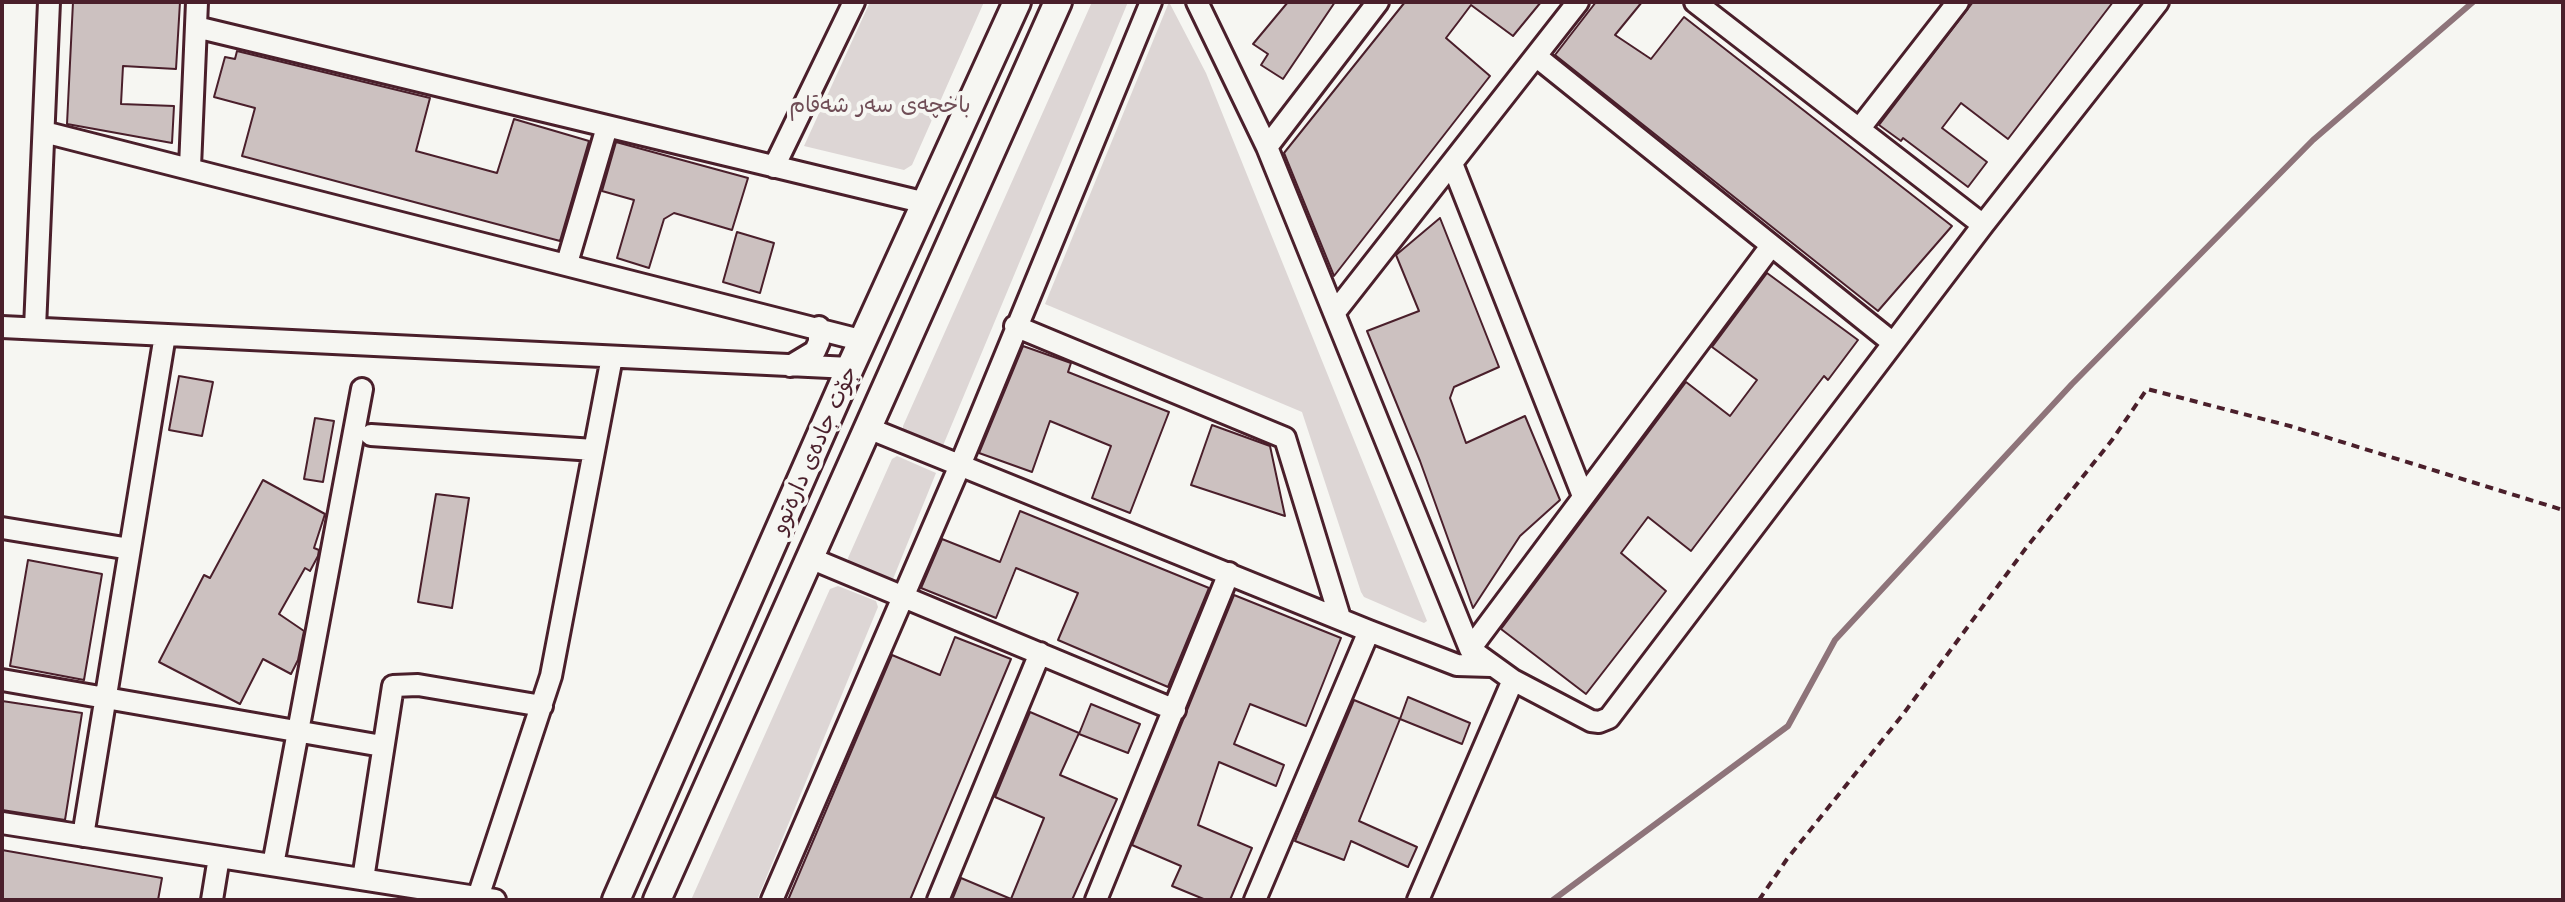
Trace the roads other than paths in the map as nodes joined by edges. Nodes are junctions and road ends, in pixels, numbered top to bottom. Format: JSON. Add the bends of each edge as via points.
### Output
{"nodes":[{"id":1,"x":49,"y":2,"type":"edge"},
{"id":2,"x":197,"y":2,"type":"edge"},
{"id":3,"x":854,"y":2,"type":"edge"},
{"id":4,"x":1017,"y":2,"type":"edge"},
{"id":5,"x":1058,"y":2,"type":"edge"},
{"id":6,"x":1151,"y":2,"type":"edge"},
{"id":7,"x":1197,"y":2,"type":"edge"},
{"id":8,"x":1378,"y":2,"type":"edge"},
{"id":9,"x":1578,"y":2,"type":"edge"},
{"id":10,"x":1695,"y":2,"type":"edge"},
{"id":11,"x":2158,"y":2,"type":"edge"},
{"id":12,"x":1954,"y":3,"type":"edge"},
{"id":13,"x":196,"y":27,"type":"junction"},
{"id":14,"x":1537,"y":57,"type":"junction"},
{"id":15,"x":607,"y":127,"type":"junction"},
{"id":16,"x":1860,"y":128,"type":"junction"},
{"id":17,"x":44,"y":132,"type":"junction"},
{"id":18,"x":1267,"y":147,"type":"junction"},
{"id":19,"x":1453,"y":166,"type":"junction"},
{"id":20,"x":190,"y":167,"type":"junction"},
{"id":21,"x":774,"y":167,"type":"junction"},
{"id":22,"x":929,"y":198,"type":"junction"},
{"id":23,"x":967,"y":207,"type":"junction"},
{"id":24,"x":1983,"y":225,"type":"junction"},
{"id":25,"x":1771,"y":246,"type":"junction"},
{"id":26,"x":567,"y":263,"type":"junction"},
{"id":27,"x":1335,"y":312,"type":"junction"},
{"id":28,"x":1015,"y":326,"type":"junction"},
{"id":29,"x":2,"y":327,"type":"edge"},
{"id":30,"x":819,"y":327,"type":"junction"},
{"id":31,"x":35,"y":328,"type":"junction"},
{"id":32,"x":165,"y":335,"type":"junction"},
{"id":33,"x":864,"y":341,"type":"junction"},
{"id":34,"x":1893,"y":343,"type":"junction"},
{"id":35,"x":612,"y":357,"type":"junction"},
{"id":36,"x":790,"y":366,"type":"junction"},
{"id":37,"x":850,"y":368,"type":"junction"},
{"id":38,"x":362,"y":389,"type":"dead end"},
{"id":39,"x":868,"y":428,"type":"junction"},
{"id":40,"x":371,"y":435,"type":"dead end"},
{"id":41,"x":594,"y":450,"type":"junction"},
{"id":42,"x":961,"y":463,"type":"junction"},
{"id":43,"x":1583,"y":496,"type":"junction"},
{"id":44,"x":2,"y":528,"type":"edge"},
{"id":45,"x":130,"y":549,"type":"junction"},
{"id":46,"x":810,"y":558,"type":"junction"},
{"id":47,"x":1229,"y":573,"type":"junction"},
{"id":48,"x":902,"y":596,"type":"junction"},
{"id":49,"x":1340,"y":618,"type":"junction"},
{"id":50,"x":1369,"y":631,"type":"junction"},
{"id":51,"x":1470,"y":649,"type":"junction"},
{"id":52,"x":1040,"y":653,"type":"junction"},
{"id":53,"x":1491,"y":666,"type":"junction"},
{"id":54,"x":2,"y":680,"type":"edge"},
{"id":55,"x":1513,"y":680,"type":"junction"},
{"id":56,"x":107,"y":698,"type":"junction"},
{"id":57,"x":542,"y":706,"type":"junction"},
{"id":58,"x":1175,"y":710,"type":"junction"},
{"id":59,"x":297,"y":730,"type":"junction"},
{"id":60,"x":382,"y":746,"type":"junction"},
{"id":61,"x":2,"y":823,"type":"edge"},
{"id":62,"x":83,"y":836,"type":"junction"},
{"id":63,"x":219,"y":857,"type":"junction"},
{"id":64,"x":273,"y":865,"type":"junction"},
{"id":65,"x":363,"y":879,"type":"junction"},
{"id":66,"x":476,"y":898,"type":"edge"},
{"id":67,"x":212,"y":900,"type":"edge"},
{"id":68,"x":616,"y":900,"type":"edge"},
{"id":69,"x":657,"y":900,"type":"edge"},
{"id":70,"x":772,"y":900,"type":"edge"},
{"id":71,"x":938,"y":900,"type":"edge"},
{"id":72,"x":1096,"y":900,"type":"edge"},
{"id":73,"x":1255,"y":900,"type":"edge"},
{"id":74,"x":1418,"y":900,"type":"edge"}],
"edges":[{"from":1,"to":17,"type":"street"},
{"from":2,"to":13,"type":"street"},
{"from":3,"to":21,"type":"street"},
{"from":4,"to":22,"type":"main road","name":"جۆت جادەی دارەتوو"},
{"from":5,"to":23,"type":"main road","name":"جۆت جادەی دارەتوو"},
{"from":6,"to":28,"type":"street"},
{"from":7,"to":18,"type":"street"},
{"from":8,"to":18,"type":"street"},
{"from":9,"to":14,"type":"street"},
{"from":10,"to":16,"type":"street"},
{"from":11,"to":24,"type":"street"},
{"from":12,"to":16,"type":"street"},
{"from":13,"to":15,"type":"street"},
{"from":13,"to":20,"type":"street"},
{"from":14,"to":19,"type":"street"},
{"from":14,"to":25,"type":"street"},
{"from":15,"to":21,"type":"street"},
{"from":15,"to":26,"type":"street"},
{"from":16,"to":24,"type":"street"},
{"from":17,"to":20,"type":"street"},
{"from":17,"to":31,"type":"street"},
{"from":18,"to":27,"type":"street"},
{"from":19,"to":27,"type":"street"},
{"from":19,"to":43,"type":"street"},
{"from":20,"to":26,"type":"street"},
{"from":21,"to":22,"type":"street"},
{"from":22,"to":23,"type":"main road"},
{"from":22,"to":33,"type":"main road","name":"جۆت جادەی دارەتوو"},
{"from":23,"to":39,"type":"main road","name":"جۆت جادەی دارەتوو"},
{"from":24,"to":34,"type":"street"},
{"from":25,"to":34,"type":"street"},
{"from":25,"to":43,"type":"street"},
{"from":26,"to":30,"type":"street"},
{"from":27,"to":51,"type":"street"},
{"from":28,"to":42,"type":"street"},
{"from":28,"to":49,"type":"street","via":[[1285,438]]},
{"from":29,"to":31,"type":"street"},
{"from":30,"to":33,"type":"street"},
{"from":30,"to":36,"type":"street","via":[[815,351]]},
{"from":31,"to":32,"type":"street"},
{"from":32,"to":35,"type":"street"},
{"from":32,"to":45,"type":"street"},
{"from":33,"to":37,"type":"main road","name":"جۆت جادەی دارەتوو"},
{"from":34,"to":55,"type":"street","via":[[1609,718],[1591,721]]},
{"from":35,"to":36,"type":"street"},
{"from":35,"to":41,"type":"street"},
{"from":36,"to":37,"type":"street"},
{"from":37,"to":68,"type":"main road","name":"جۆت جادەی دارەتوو"},
{"from":38,"to":59,"type":"street"},
{"from":39,"to":42,"type":"street"},
{"from":39,"to":46,"type":"main road","name":"جۆت جادەی دارەتوو"},
{"from":40,"to":41,"type":"street"},
{"from":41,"to":57,"type":"street"},
{"from":42,"to":47,"type":"street"},
{"from":42,"to":48,"type":"street"},
{"from":43,"to":51,"type":"street"},
{"from":44,"to":45,"type":"street"},
{"from":45,"to":56,"type":"street"},
{"from":46,"to":48,"type":"street"},
{"from":46,"to":69,"type":"main road","name":"جۆت جادەی دارەتوو"},
{"from":47,"to":49,"type":"street"},
{"from":47,"to":58,"type":"street"},
{"from":48,"to":52,"type":"street"},
{"from":48,"to":70,"type":"street"},
{"from":49,"to":50,"type":"street"},
{"from":50,"to":53,"type":"street","via":[[1457,665]]},
{"from":50,"to":73,"type":"street"},
{"from":51,"to":53,"type":"street"},
{"from":52,"to":58,"type":"street"},
{"from":52,"to":71,"type":"street"},
{"from":53,"to":55,"type":"street"},
{"from":54,"to":56,"type":"street"},
{"from":55,"to":74,"type":"street"},
{"from":56,"to":59,"type":"street"},
{"from":56,"to":62,"type":"street"},
{"from":57,"to":60,"type":"street","via":[[404,683],[393,686]]},
{"from":57,"to":66,"type":"street"},
{"from":58,"to":72,"type":"street"},
{"from":59,"to":60,"type":"street"},
{"from":59,"to":64,"type":"street"},
{"from":60,"to":65,"type":"street"},
{"from":61,"to":62,"type":"street"},
{"from":62,"to":63,"type":"street"},
{"from":63,"to":64,"type":"street"},
{"from":63,"to":67,"type":"street"},
{"from":64,"to":65,"type":"street"},
{"from":65,"to":66,"type":"street"}]}
